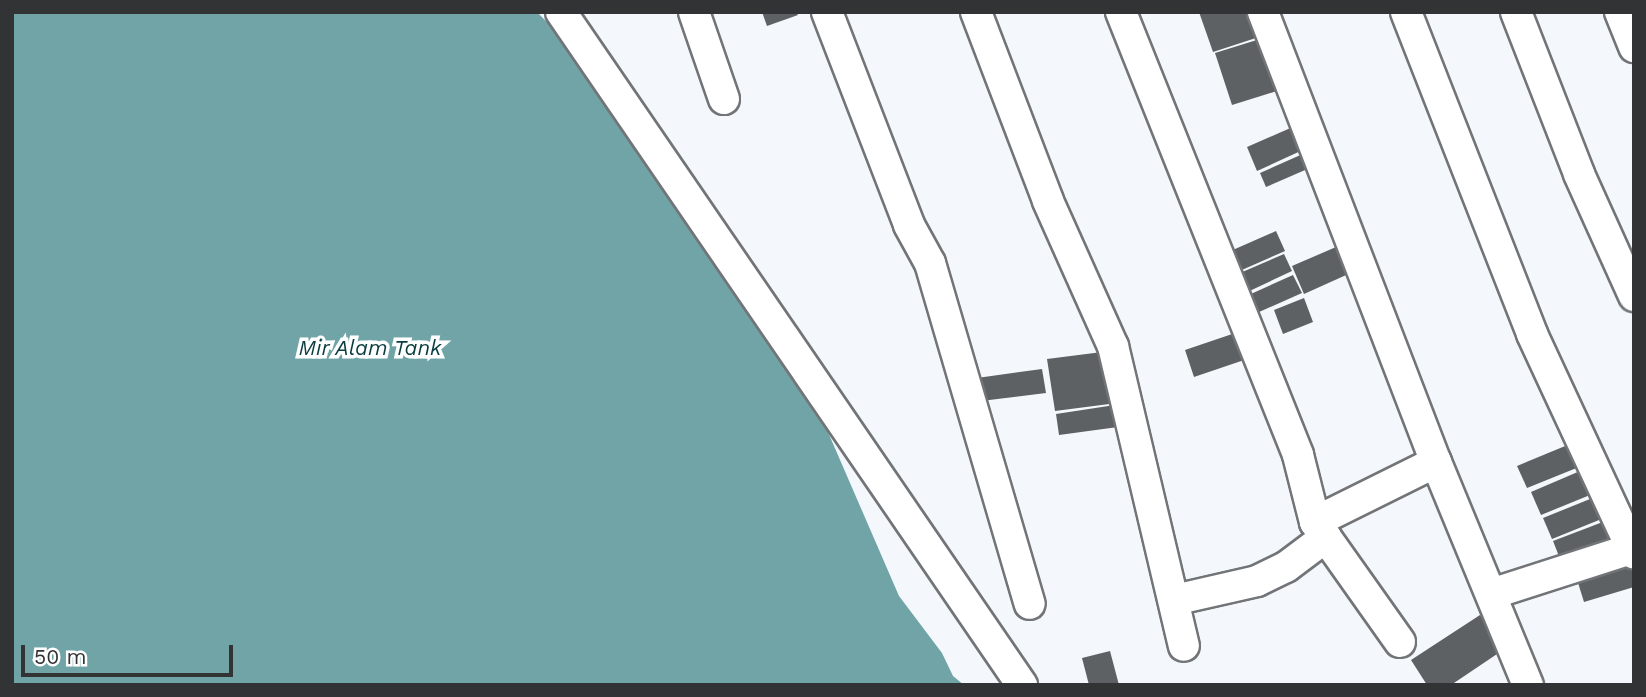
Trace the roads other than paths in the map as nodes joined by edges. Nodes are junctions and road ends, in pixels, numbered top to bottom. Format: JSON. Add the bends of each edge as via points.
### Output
{"nodes":[{"id":1,"x":561,"y":12,"type":"edge"},
{"id":2,"x":694,"y":12,"type":"edge"},
{"id":3,"x":827,"y":12,"type":"edge"},
{"id":4,"x":976,"y":12,"type":"edge"},
{"id":5,"x":1121,"y":12,"type":"edge"},
{"id":6,"x":1263,"y":12,"type":"edge"},
{"id":7,"x":1406,"y":12,"type":"edge"},
{"id":8,"x":1516,"y":12,"type":"edge"},
{"id":9,"x":1620,"y":12,"type":"edge"},
{"id":10,"x":1634,"y":47,"type":"edge"},
{"id":11,"x":724,"y":99,"type":"dead end"},
{"id":12,"x":1634,"y":296,"type":"edge"},
{"id":13,"x":1436,"y":462,"type":"junction"},
{"id":14,"x":1321,"y":529,"type":"junction"},
{"id":15,"x":1633,"y":552,"type":"edge"},
{"id":16,"x":1491,"y":594,"type":"junction"},
{"id":17,"x":1174,"y":600,"type":"junction"},
{"id":18,"x":1030,"y":604,"type":"dead end"},
{"id":19,"x":1399,"y":642,"type":"dead end"},
{"id":20,"x":1184,"y":646,"type":"dead end"},
{"id":21,"x":1022,"y":685,"type":"edge"},
{"id":22,"x":1528,"y":685,"type":"edge"}],
"edges":[{"from":1,"to":21,"type":"street"},
{"from":2,"to":11,"type":"street"},
{"from":3,"to":18,"type":"street","via":[[909,225],[930,263]]},
{"from":4,"to":17,"type":"street","via":[[1048,201],[1113,346]]},
{"from":5,"to":14,"type":"street","via":[[1298,455]]},
{"from":6,"to":13,"type":"street"},
{"from":7,"to":15,"type":"street","via":[[1532,334]]},
{"from":8,"to":12,"type":"street","via":[[1579,174]]},
{"from":9,"to":10,"type":"street"},
{"from":13,"to":14,"type":"street"},
{"from":13,"to":16,"type":"street"},
{"from":14,"to":17,"type":"street","via":[[1286,567],[1257,581]]},
{"from":14,"to":19,"type":"street"},
{"from":15,"to":16,"type":"street"},
{"from":16,"to":22,"type":"street"},
{"from":17,"to":20,"type":"street"}]}
